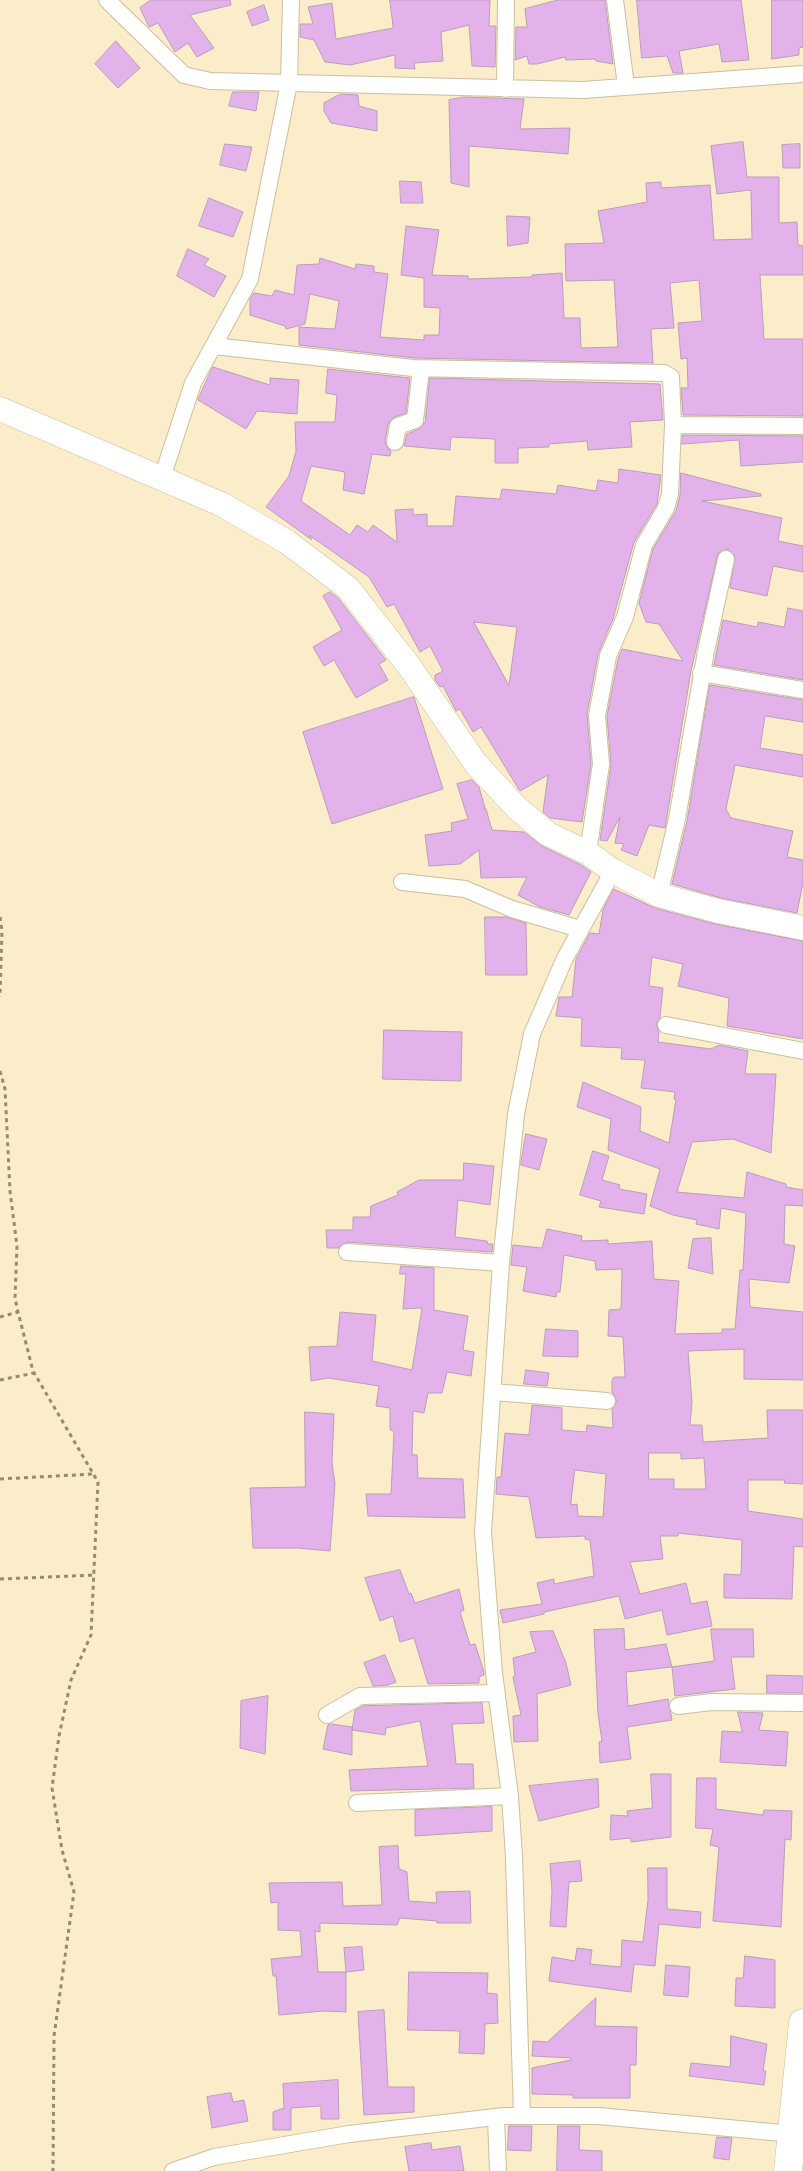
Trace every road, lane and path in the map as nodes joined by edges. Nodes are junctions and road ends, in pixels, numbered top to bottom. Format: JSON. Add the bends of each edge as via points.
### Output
{"nodes":[{"id":1,"x":107,"y":0,"type":"edge"},
{"id":2,"x":292,"y":0,"type":"edge"},
{"id":3,"x":506,"y":0,"type":"edge"},
{"id":4,"x":615,"y":0,"type":"edge"},
{"id":5,"x":803,"y":74,"type":"edge"},
{"id":6,"x":289,"y":83,"type":"junction"},
{"id":7,"x":626,"y":86,"type":"junction"},
{"id":8,"x":505,"y":89,"type":"junction"},
{"id":9,"x":214,"y":346,"type":"junction"},
{"id":10,"x":421,"y":368,"type":"junction"},
{"id":11,"x":0,"y":408,"type":"edge"},
{"id":12,"x":803,"y":426,"type":"edge"},
{"id":13,"x":672,"y":436,"type":"junction"},
{"id":14,"x":395,"y":442,"type":"dead end"},
{"id":15,"x":162,"y":478,"type":"junction"},
{"id":16,"x":726,"y":559,"type":"dead end"},
{"id":17,"x":701,"y":673,"type":"junction"},
{"id":18,"x":803,"y":690,"type":"edge"},
{"id":19,"x":588,"y":854,"type":"junction"},
{"id":20,"x":612,"y":871,"type":"junction"},
{"id":21,"x":402,"y":882,"type":"dead end"},
{"id":22,"x":659,"y":895,"type":"junction"},
{"id":23,"x":0,"y":917,"type":"edge"},
{"id":24,"x":803,"y":928,"type":"edge"},
{"id":25,"x":580,"y":929,"type":"junction"},
{"id":26,"x":0,"y":997,"type":"edge"},
{"id":27,"x":666,"y":1025,"type":"dead end"},
{"id":28,"x":803,"y":1051,"type":"edge"},
{"id":29,"x":0,"y":1070,"type":"edge"},
{"id":30,"x":348,"y":1252,"type":"dead end"},
{"id":31,"x":501,"y":1263,"type":"junction"},
{"id":32,"x":18,"y":1312,"type":"junction"},
{"id":33,"x":0,"y":1318,"type":"edge"},
{"id":34,"x":34,"y":1373,"type":"junction"},
{"id":35,"x":0,"y":1380,"type":"edge"},
{"id":36,"x":493,"y":1392,"type":"junction"},
{"id":37,"x":607,"y":1401,"type":"dead end"},
{"id":38,"x":93,"y":1474,"type":"junction"},
{"id":39,"x":0,"y":1479,"type":"edge"},
{"id":40,"x":94,"y":1575,"type":"junction"},
{"id":41,"x":0,"y":1579,"type":"edge"},
{"id":42,"x":496,"y":1693,"type":"junction"},
{"id":43,"x":803,"y":1703,"type":"edge"},
{"id":44,"x":678,"y":1706,"type":"dead end"},
{"id":45,"x":327,"y":1715,"type":"dead end"},
{"id":46,"x":510,"y":1796,"type":"junction"},
{"id":47,"x":358,"y":1803,"type":"dead end"},
{"id":48,"x":803,"y":2023,"type":"edge"},
{"id":49,"x":522,"y":2115,"type":"junction"},
{"id":50,"x":496,"y":2116,"type":"junction"},
{"id":51,"x":793,"y":2134,"type":"junction"},
{"id":52,"x":53,"y":2171,"type":"edge"},
{"id":53,"x":173,"y":2171,"type":"edge"},
{"id":54,"x":498,"y":2171,"type":"edge"},
{"id":55,"x":788,"y":2171,"type":"edge"}],
"edges":[{"from":1,"to":6,"type":"street","via":[[184,75],[210,81]]},
{"from":2,"to":6,"type":"street"},
{"from":3,"to":8,"type":"street"},
{"from":4,"to":7,"type":"street"},
{"from":5,"to":7,"type":"street"},
{"from":6,"to":8,"type":"street"},
{"from":6,"to":9,"type":"street","via":[[250,279]]},
{"from":7,"to":8,"type":"street","via":[[583,90]]},
{"from":9,"to":10,"type":"street"},
{"from":9,"to":15,"type":"street","via":[[193,384]]},
{"from":10,"to":13,"type":"street","via":[[664,373],[672,381]]},
{"from":10,"to":14,"type":"street","via":[[415,420],[398,426]]},
{"from":11,"to":15,"type":"street"},
{"from":12,"to":13,"type":"street"},
{"from":13,"to":19,"type":"street","via":[[668,502],[644,545],[625,617],[608,656],[597,716],[601,764]]},
{"from":15,"to":19,"type":"street","via":[[221,504],[270,533],[348,588],[409,666],[476,764],[548,834]]},
{"from":16,"to":17,"type":"street"},
{"from":17,"to":18,"type":"street"},
{"from":17,"to":22,"type":"street","via":[[682,795]]},
{"from":19,"to":20,"type":"street"},
{"from":20,"to":22,"type":"street"},
{"from":20,"to":25,"type":"street"},
{"from":21,"to":25,"type":"street","via":[[465,889],[512,909]]},
{"from":22,"to":24,"type":"street"},
{"from":23,"to":26,"type":"path"},
{"from":25,"to":31,"type":"street","via":[[532,1034],[516,1114]]},
{"from":27,"to":28,"type":"street"},
{"from":29,"to":32,"type":"path","via":[[5,1089],[10,1191],[17,1246],[15,1298]]},
{"from":30,"to":31,"type":"street"},
{"from":31,"to":36,"type":"street"},
{"from":32,"to":33,"type":"path"},
{"from":32,"to":34,"type":"path"},
{"from":34,"to":35,"type":"path"},
{"from":34,"to":38,"type":"path"},
{"from":36,"to":37,"type":"street"},
{"from":36,"to":42,"type":"street","via":[[482,1532]]},
{"from":38,"to":39,"type":"path"},
{"from":38,"to":40,"type":"path","via":[[98,1482]]},
{"from":40,"to":41,"type":"path"},
{"from":40,"to":52,"type":"path","via":[[91,1635],[71,1680],[52,1788],[62,1850],[74,1892],[54,2036]]},
{"from":42,"to":45,"type":"street","via":[[360,1696]]},
{"from":42,"to":46,"type":"street"},
{"from":43,"to":44,"type":"street","via":[[711,1702]]},
{"from":46,"to":47,"type":"street"},
{"from":46,"to":49,"type":"street"},
{"from":48,"to":51,"type":"highway"},
{"from":49,"to":50,"type":"street"},
{"from":49,"to":51,"type":"street","via":[[599,2116]]},
{"from":50,"to":53,"type":"street","via":[[349,2134],[224,2155]]},
{"from":50,"to":54,"type":"street"},
{"from":51,"to":55,"type":"highway"}]}
